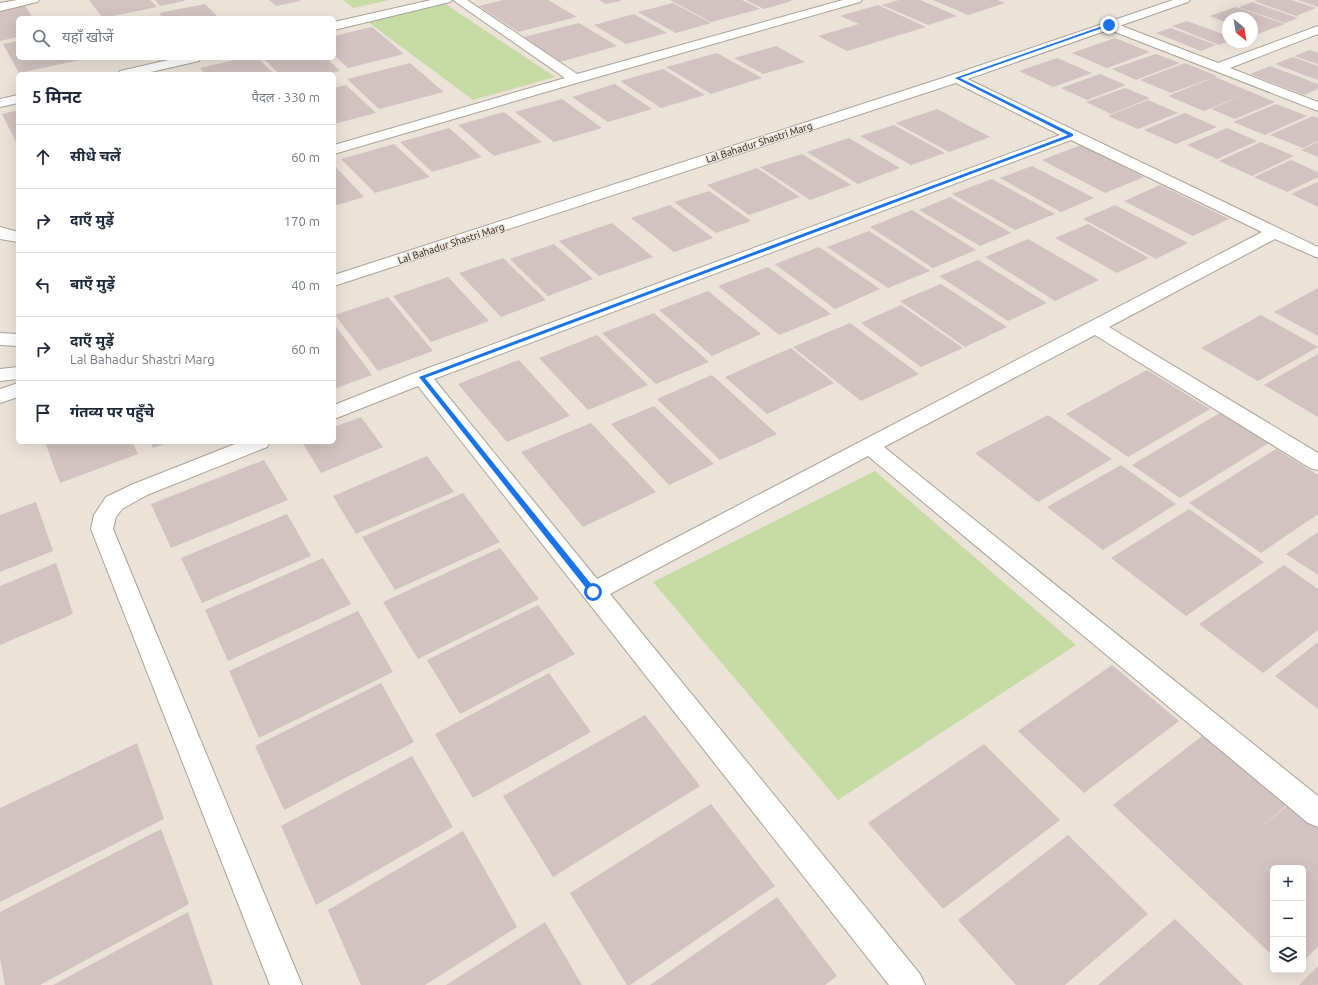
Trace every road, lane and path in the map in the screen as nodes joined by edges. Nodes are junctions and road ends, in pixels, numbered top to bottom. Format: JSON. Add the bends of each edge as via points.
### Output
{"nodes":[{"id":1,"x":33,"y":0,"type":"edge"},
{"id":2,"x":446,"y":0,"type":"edge"},
{"id":3,"x":458,"y":0,"type":"edge"},
{"id":4,"x":856,"y":0,"type":"edge"},
{"id":5,"x":1184,"y":0,"type":"edge"},
{"id":6,"x":0,"y":7,"type":"edge"},
{"id":7,"x":1109,"y":25,"type":"junction"},
{"id":8,"x":336,"y":26,"type":"edge"},
{"id":9,"x":1318,"y":30,"type":"edge"},
{"id":10,"x":185,"y":60,"type":"edge"},
{"id":11,"x":1218,"y":68,"type":"junction"},
{"id":12,"x":134,"y":72,"type":"edge"},
{"id":13,"x":957,"y":78,"type":"junction"},
{"id":14,"x":575,"y":79,"type":"junction"},
{"id":15,"x":16,"y":99,"type":"edge"},
{"id":16,"x":0,"y":103,"type":"edge"},
{"id":17,"x":1318,"y":107,"type":"edge"},
{"id":18,"x":1072,"y":135,"type":"junction"},
{"id":19,"x":336,"y":149,"type":"edge"},
{"id":20,"x":0,"y":232,"type":"edge"},
{"id":21,"x":1275,"y":232,"type":"junction"},
{"id":22,"x":16,"y":237,"type":"edge"},
{"id":23,"x":1318,"y":253,"type":"edge"},
{"id":24,"x":336,"y":280,"type":"edge"},
{"id":25,"x":1095,"y":327,"type":"junction"},
{"id":26,"x":0,"y":339,"type":"edge"},
{"id":27,"x":16,"y":340,"type":"edge"},
{"id":28,"x":16,"y":373,"type":"edge"},
{"id":29,"x":0,"y":375,"type":"edge"},
{"id":30,"x":422,"y":377,"type":"junction"},
{"id":31,"x":16,"y":391,"type":"edge"},
{"id":32,"x":0,"y":397,"type":"edge"},
{"id":33,"x":336,"y":411,"type":"edge"},
{"id":34,"x":255,"y":444,"type":"edge"},
{"id":35,"x":869,"y":446,"type":"junction"},
{"id":36,"x":1318,"y":463,"type":"edge"},
{"id":37,"x":593,"y":592,"type":"junction"},
{"id":38,"x":1318,"y":814,"type":"edge"},
{"id":39,"x":286,"y":985,"type":"edge"},
{"id":40,"x":909,"y":985,"type":"edge"}],
"edges":[{"from":1,"to":6,"type":"street"},
{"from":2,"to":8,"type":"street"},
{"from":3,"to":14,"type":"street"},
{"from":4,"to":14,"type":"street"},
{"from":5,"to":7,"type":"street","name":"Lal Bahadur Shastri Marg"},
{"from":7,"to":11,"type":"street"},
{"from":7,"to":13,"type":"street","name":"Lal Bahadur Shastri Marg"},
{"from":9,"to":11,"type":"street"},
{"from":10,"to":12,"type":"street"},
{"from":11,"to":17,"type":"street"},
{"from":13,"to":18,"type":"street"},
{"from":13,"to":24,"type":"street","name":"Lal Bahadur Shastri Marg"},
{"from":14,"to":19,"type":"street"},
{"from":15,"to":16,"type":"street"},
{"from":18,"to":21,"type":"street"},
{"from":18,"to":30,"type":"street"},
{"from":20,"to":22,"type":"street"},
{"from":21,"to":23,"type":"street"},
{"from":21,"to":25,"type":"street"},
{"from":25,"to":35,"type":"street"},
{"from":25,"to":36,"type":"street"},
{"from":26,"to":27,"type":"street"},
{"from":28,"to":29,"type":"street"},
{"from":30,"to":33,"type":"street"},
{"from":30,"to":37,"type":"street"},
{"from":31,"to":32,"type":"street"},
{"from":34,"to":39,"type":"street","via":[[139,490],[114,503],[104,515],[102,529]]},
{"from":35,"to":37,"type":"street"},
{"from":35,"to":38,"type":"street"},
{"from":37,"to":40,"type":"street"}]}
